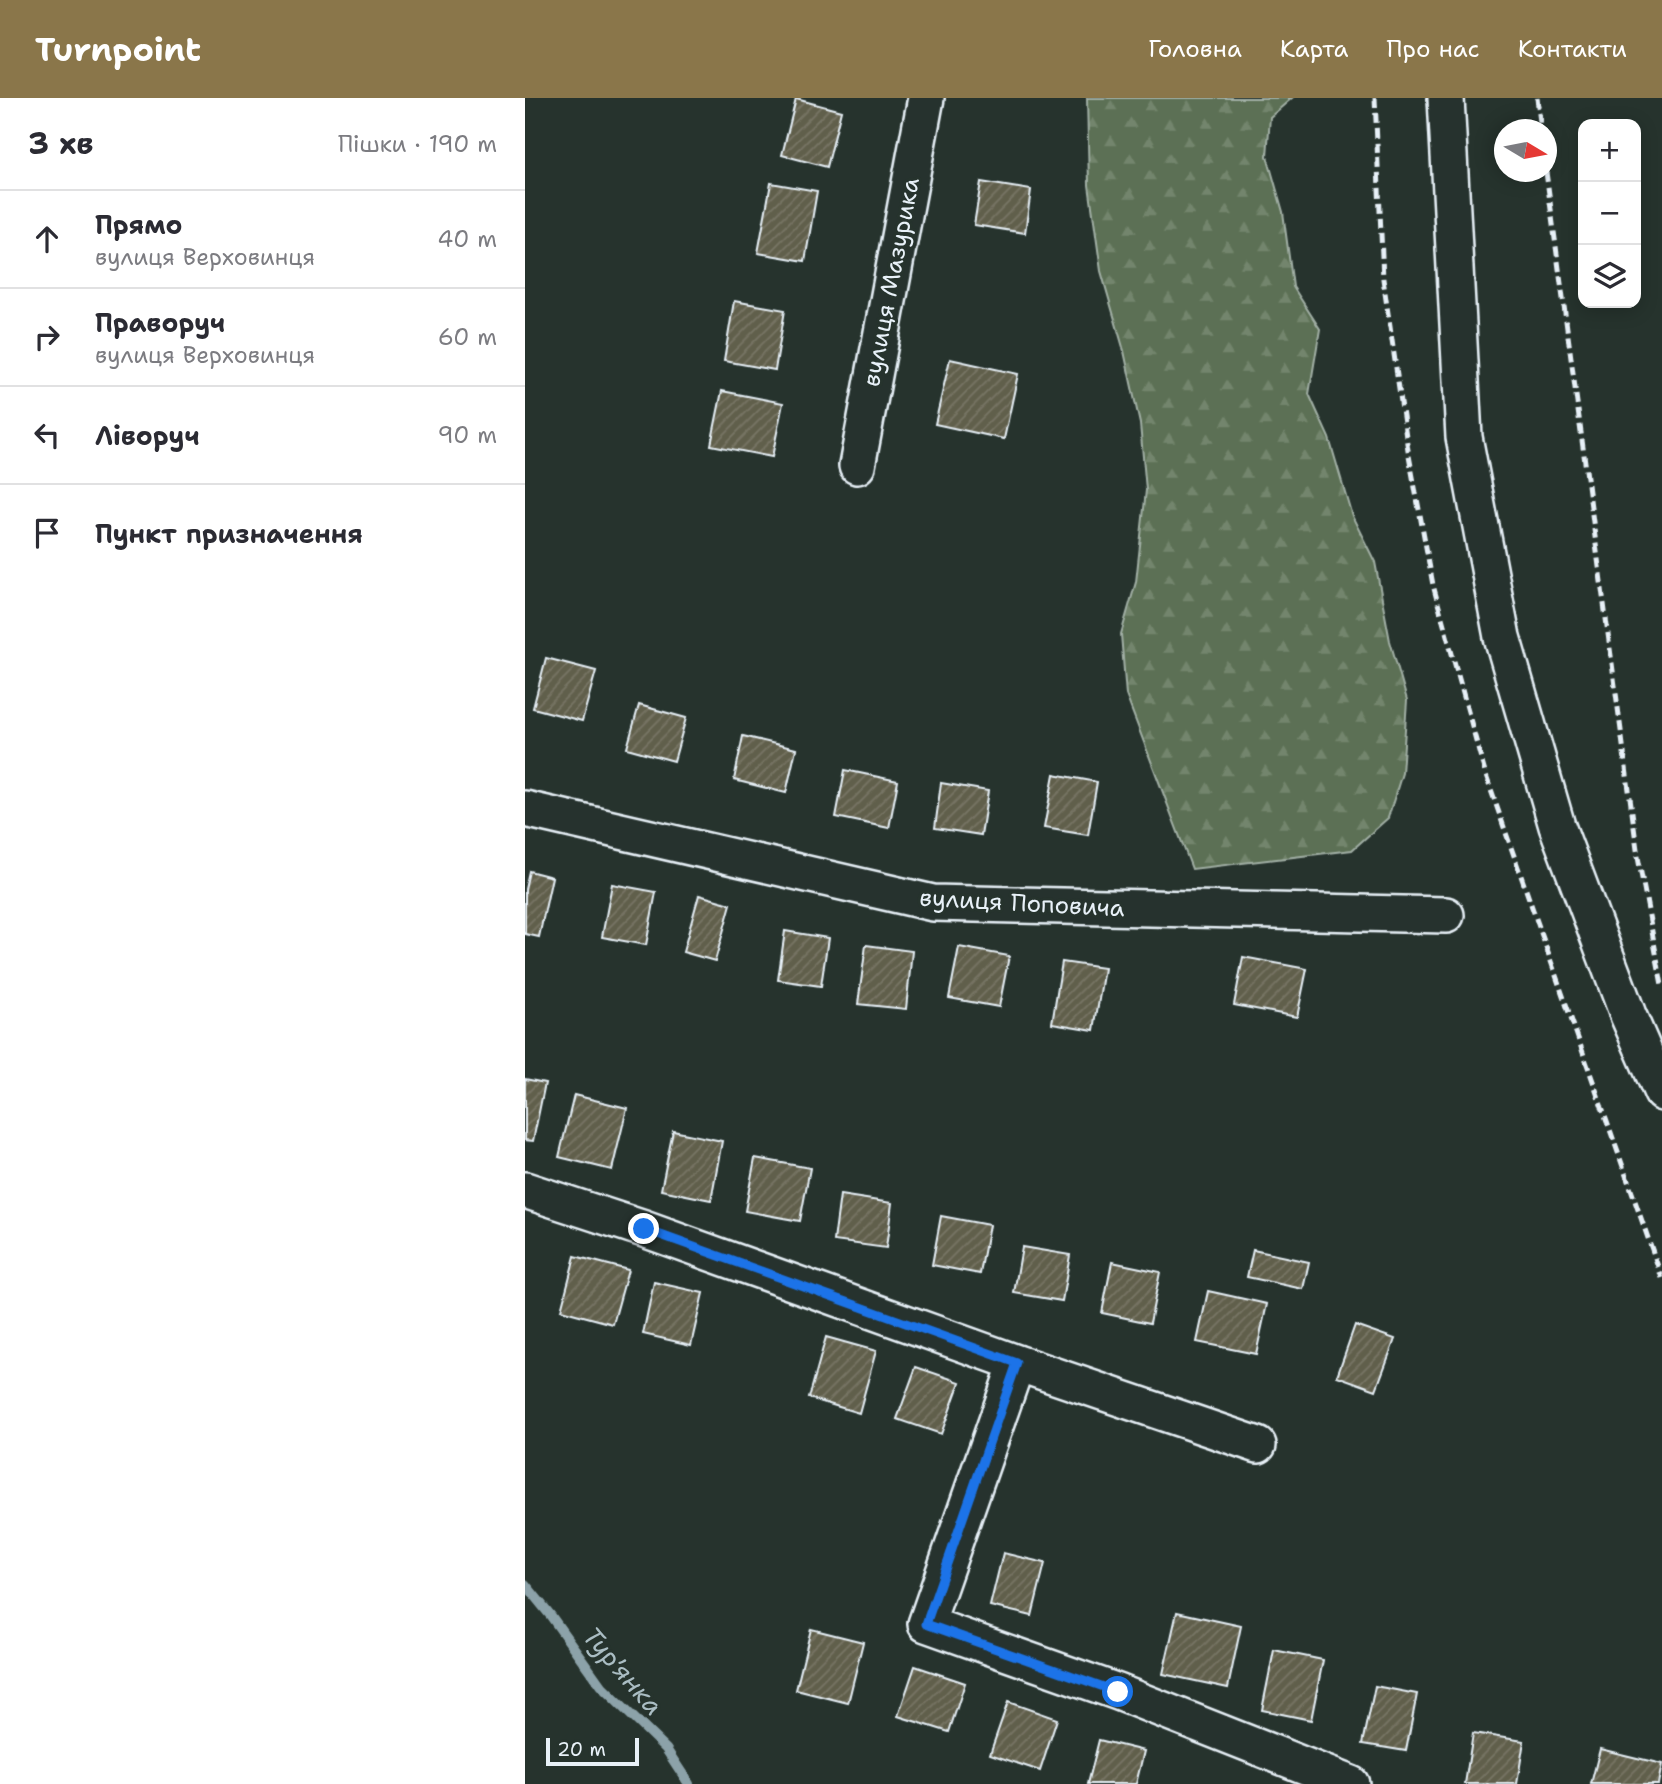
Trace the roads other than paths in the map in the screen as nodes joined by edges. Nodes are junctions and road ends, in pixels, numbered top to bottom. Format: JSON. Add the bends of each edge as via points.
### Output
{"nodes":[{"id":1,"x":926,"y":98,"type":"edge"},
{"id":2,"x":1446,"y":98,"type":"edge"},
{"id":3,"x":857,"y":466,"type":"dead end"},
{"id":4,"x":525,"y":809,"type":"edge"},
{"id":5,"x":1445,"y":915,"type":"dead end"},
{"id":6,"x":1662,"y":1093,"type":"edge"},
{"id":7,"x":525,"y":1190,"type":"edge"},
{"id":8,"x":1017,"y":1363,"type":"junction"},
{"id":9,"x":1258,"y":1445,"type":"dead end"},
{"id":10,"x":1350,"y":1784,"type":"edge"}],
"edges":[{"from":1,"to":3,"type":"street","name":"вулиця Мазурика"},
{"from":2,"to":6,"type":"street","via":[[1464,437],[1503,637],[1557,826]]},
{"from":4,"to":5,"type":"street","name":"вулиця Поповича","via":[[933,903]]},
{"from":7,"to":8,"type":"street"},
{"from":8,"to":9,"type":"street"},
{"from":8,"to":10,"type":"street","via":[[926,1624],[1118,1692]]}]}
